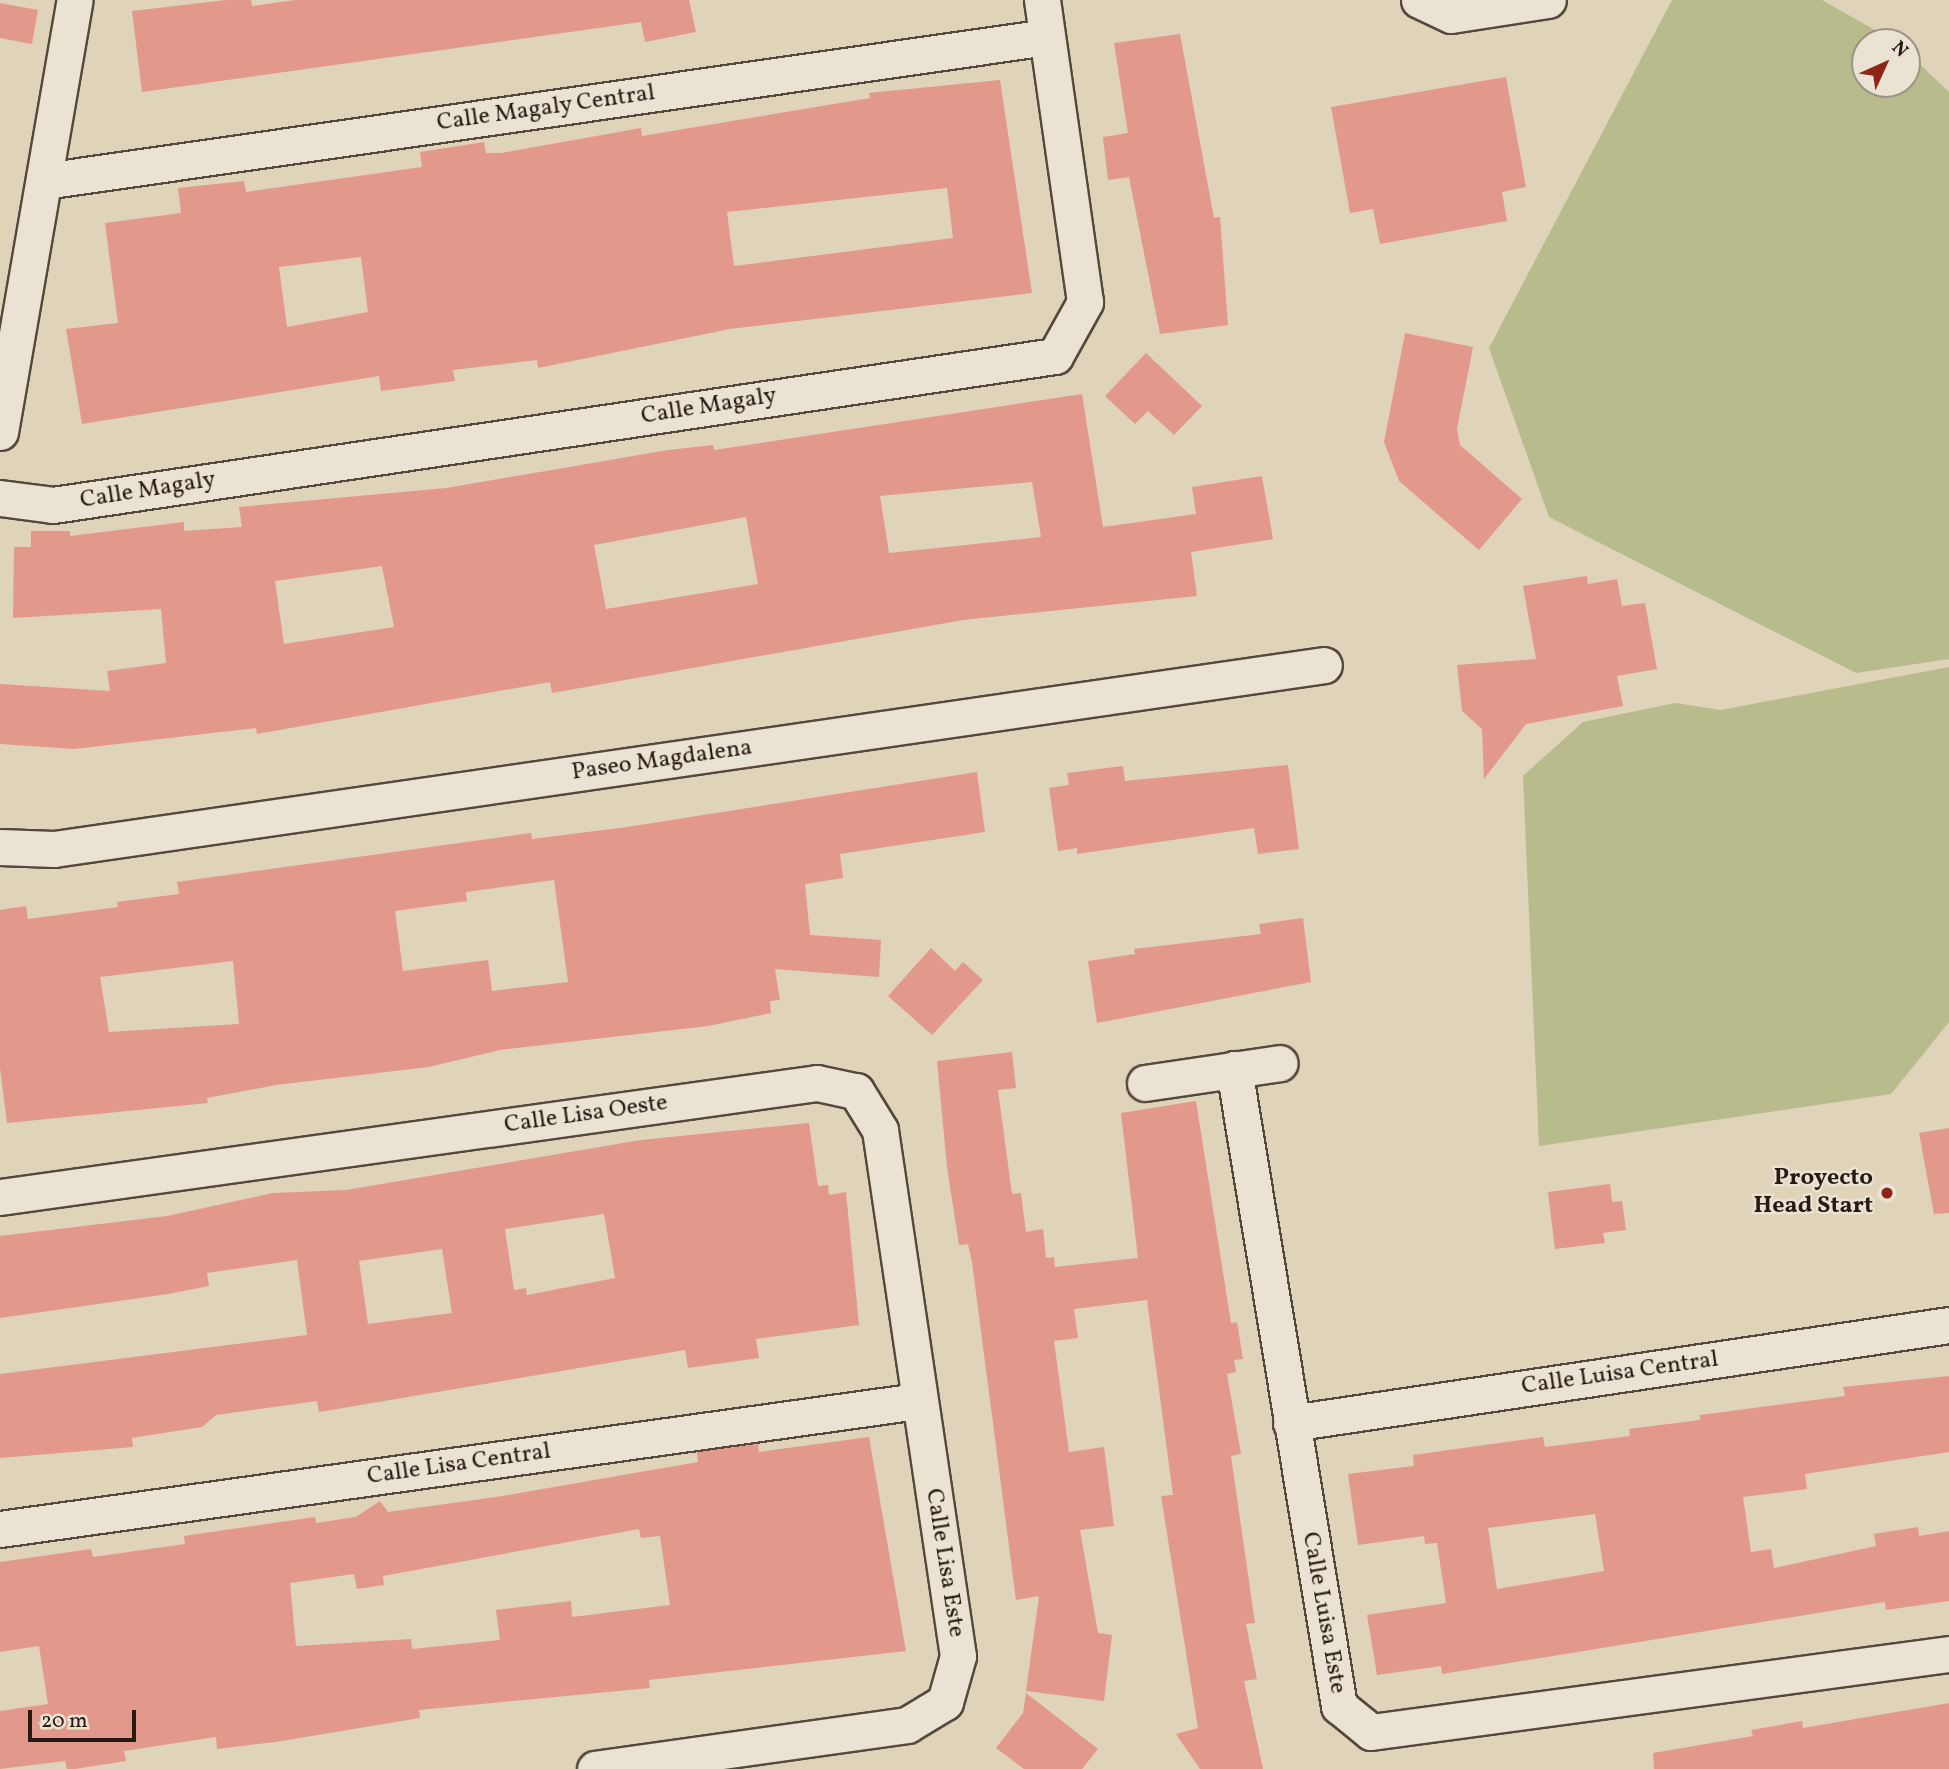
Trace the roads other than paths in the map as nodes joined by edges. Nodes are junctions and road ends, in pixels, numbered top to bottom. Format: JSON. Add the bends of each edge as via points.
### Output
{"nodes":[{"id":1,"x":75,"y":0,"type":"edge"},
{"id":2,"x":1042,"y":0,"type":"edge"},
{"id":3,"x":1419,"y":0,"type":"edge"},
{"id":4,"x":1548,"y":0,"type":"edge"},
{"id":5,"x":1048,"y":37,"type":"junction"},
{"id":6,"x":44,"y":181,"type":"junction"},
{"id":7,"x":0,"y":432,"type":"edge"},
{"id":8,"x":0,"y":498,"type":"edge"},
{"id":9,"x":1324,"y":665,"type":"dead end"},
{"id":10,"x":0,"y":847,"type":"edge"},
{"id":11,"x":1280,"y":1063,"type":"dead end"},
{"id":12,"x":1234,"y":1069,"type":"junction"},
{"id":13,"x":1144,"y":1083,"type":"dead end"},
{"id":14,"x":0,"y":1197,"type":"edge"},
{"id":15,"x":1949,"y":1325,"type":"edge"},
{"id":16,"x":918,"y":1401,"type":"junction"},
{"id":17,"x":1291,"y":1423,"type":"junction"},
{"id":18,"x":0,"y":1529,"type":"edge"},
{"id":19,"x":1949,"y":1654,"type":"edge"},
{"id":20,"x":596,"y":1769,"type":"edge"}],
"edges":[{"from":1,"to":6,"type":"street"},
{"from":2,"to":5,"type":"street","name":"Calle Magaly"},
{"from":3,"to":4,"type":"street","via":[[1451,15]]},
{"from":5,"to":6,"type":"street","name":"Calle Magaly Central"},
{"from":5,"to":8,"type":"street","name":"Calle Magaly","via":[[1085,302],[1055,356],[53,505]]},
{"from":6,"to":7,"type":"street"},
{"from":9,"to":10,"type":"street","name":"Paseo Magdalena","via":[[54,849]]},
{"from":11,"to":12,"type":"street"},
{"from":12,"to":13,"type":"street"},
{"from":12,"to":17,"type":"street","name":"Calle Luisa Este"},
{"from":14,"to":16,"type":"street","name":"Calle Lisa Oeste","via":[[817,1083],[856,1091],[880,1130]]},
{"from":15,"to":17,"type":"street","name":"Calle Luisa Central"},
{"from":16,"to":18,"type":"street","name":"Calle Lisa Central"},
{"from":16,"to":20,"type":"street","name":"Calle Lisa Este","via":[[958,1656],[944,1702],[907,1725]]},
{"from":17,"to":19,"type":"street","name":"Calle Luisa Este","via":[[1339,1706],[1371,1732]]}]}
